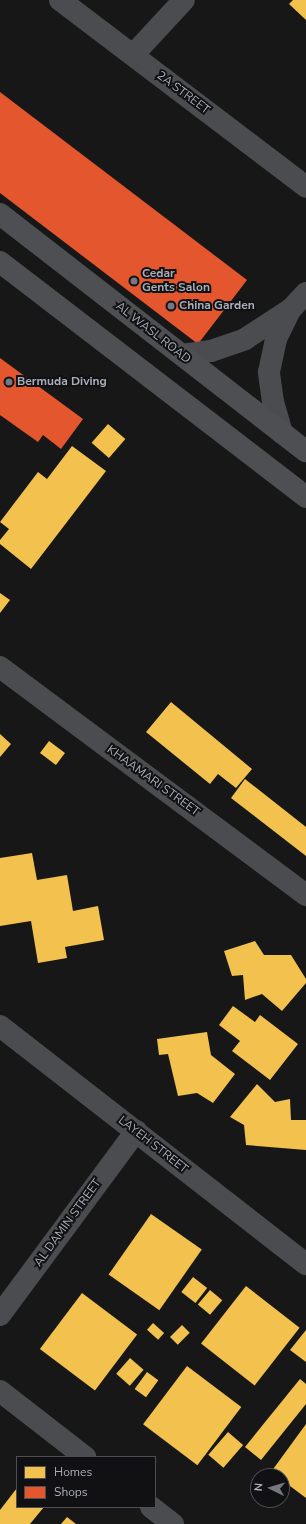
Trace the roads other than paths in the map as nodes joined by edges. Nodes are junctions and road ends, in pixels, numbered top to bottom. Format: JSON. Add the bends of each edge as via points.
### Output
{"nodes":[{"id":1,"x":60,"y":0,"type":"edge"},
{"id":2,"x":184,"y":0,"type":"edge"},
{"id":3,"x":133,"y":55,"type":"junction"},
{"id":4,"x":306,"y":188,"type":"edge"},
{"id":5,"x":0,"y":214,"type":"edge"},
{"id":6,"x":0,"y":262,"type":"edge"},
{"id":7,"x":306,"y":293,"type":"edge"},
{"id":8,"x":291,"y":309,"type":"junction"},
{"id":9,"x":182,"y":356,"type":"junction"},
{"id":10,"x":282,"y":433,"type":"junction"},
{"id":11,"x":306,"y":451,"type":"edge"},
{"id":12,"x":306,"y":497,"type":"edge"},
{"id":13,"x":0,"y":667,"type":"edge"},
{"id":14,"x":306,"y":895,"type":"edge"},
{"id":15,"x":0,"y":1026,"type":"edge"},
{"id":16,"x":136,"y":1131,"type":"junction"},
{"id":17,"x":306,"y":1264,"type":"edge"},
{"id":18,"x":0,"y":1315,"type":"edge"},
{"id":19,"x":0,"y":1391,"type":"edge"},
{"id":20,"x":84,"y":1456,"type":"edge"},
{"id":21,"x":152,"y":1508,"type":"edge"},
{"id":22,"x":173,"y":1524,"type":"edge"}],
"edges":[{"from":1,"to":3,"type":"street","name":"2A STREET"},
{"from":2,"to":3,"type":"street"},
{"from":3,"to":4,"type":"street","name":"2A STREET"},
{"from":5,"to":9,"type":"main road","name":"AL WASL ROAD"},
{"from":6,"to":12,"type":"main road"},
{"from":7,"to":8,"type":"street"},
{"from":8,"to":9,"type":"street","via":[[250,336],[229,346]]},
{"from":8,"to":10,"type":"street","via":[[276,339],[269,372],[272,402]]},
{"from":9,"to":10,"type":"main road","name":"AL WASL ROAD"},
{"from":10,"to":11,"type":"main road","name":"AL WASL ROAD"},
{"from":13,"to":14,"type":"street","name":"KHAAMARI STREET"},
{"from":15,"to":16,"type":"street","name":"LAYEH STREET"},
{"from":16,"to":17,"type":"street","name":"LAYEH STREET"},
{"from":16,"to":18,"type":"street","name":"AL DAMIN STREET"},
{"from":19,"to":20,"type":"street"},
{"from":21,"to":22,"type":"street"}]}
